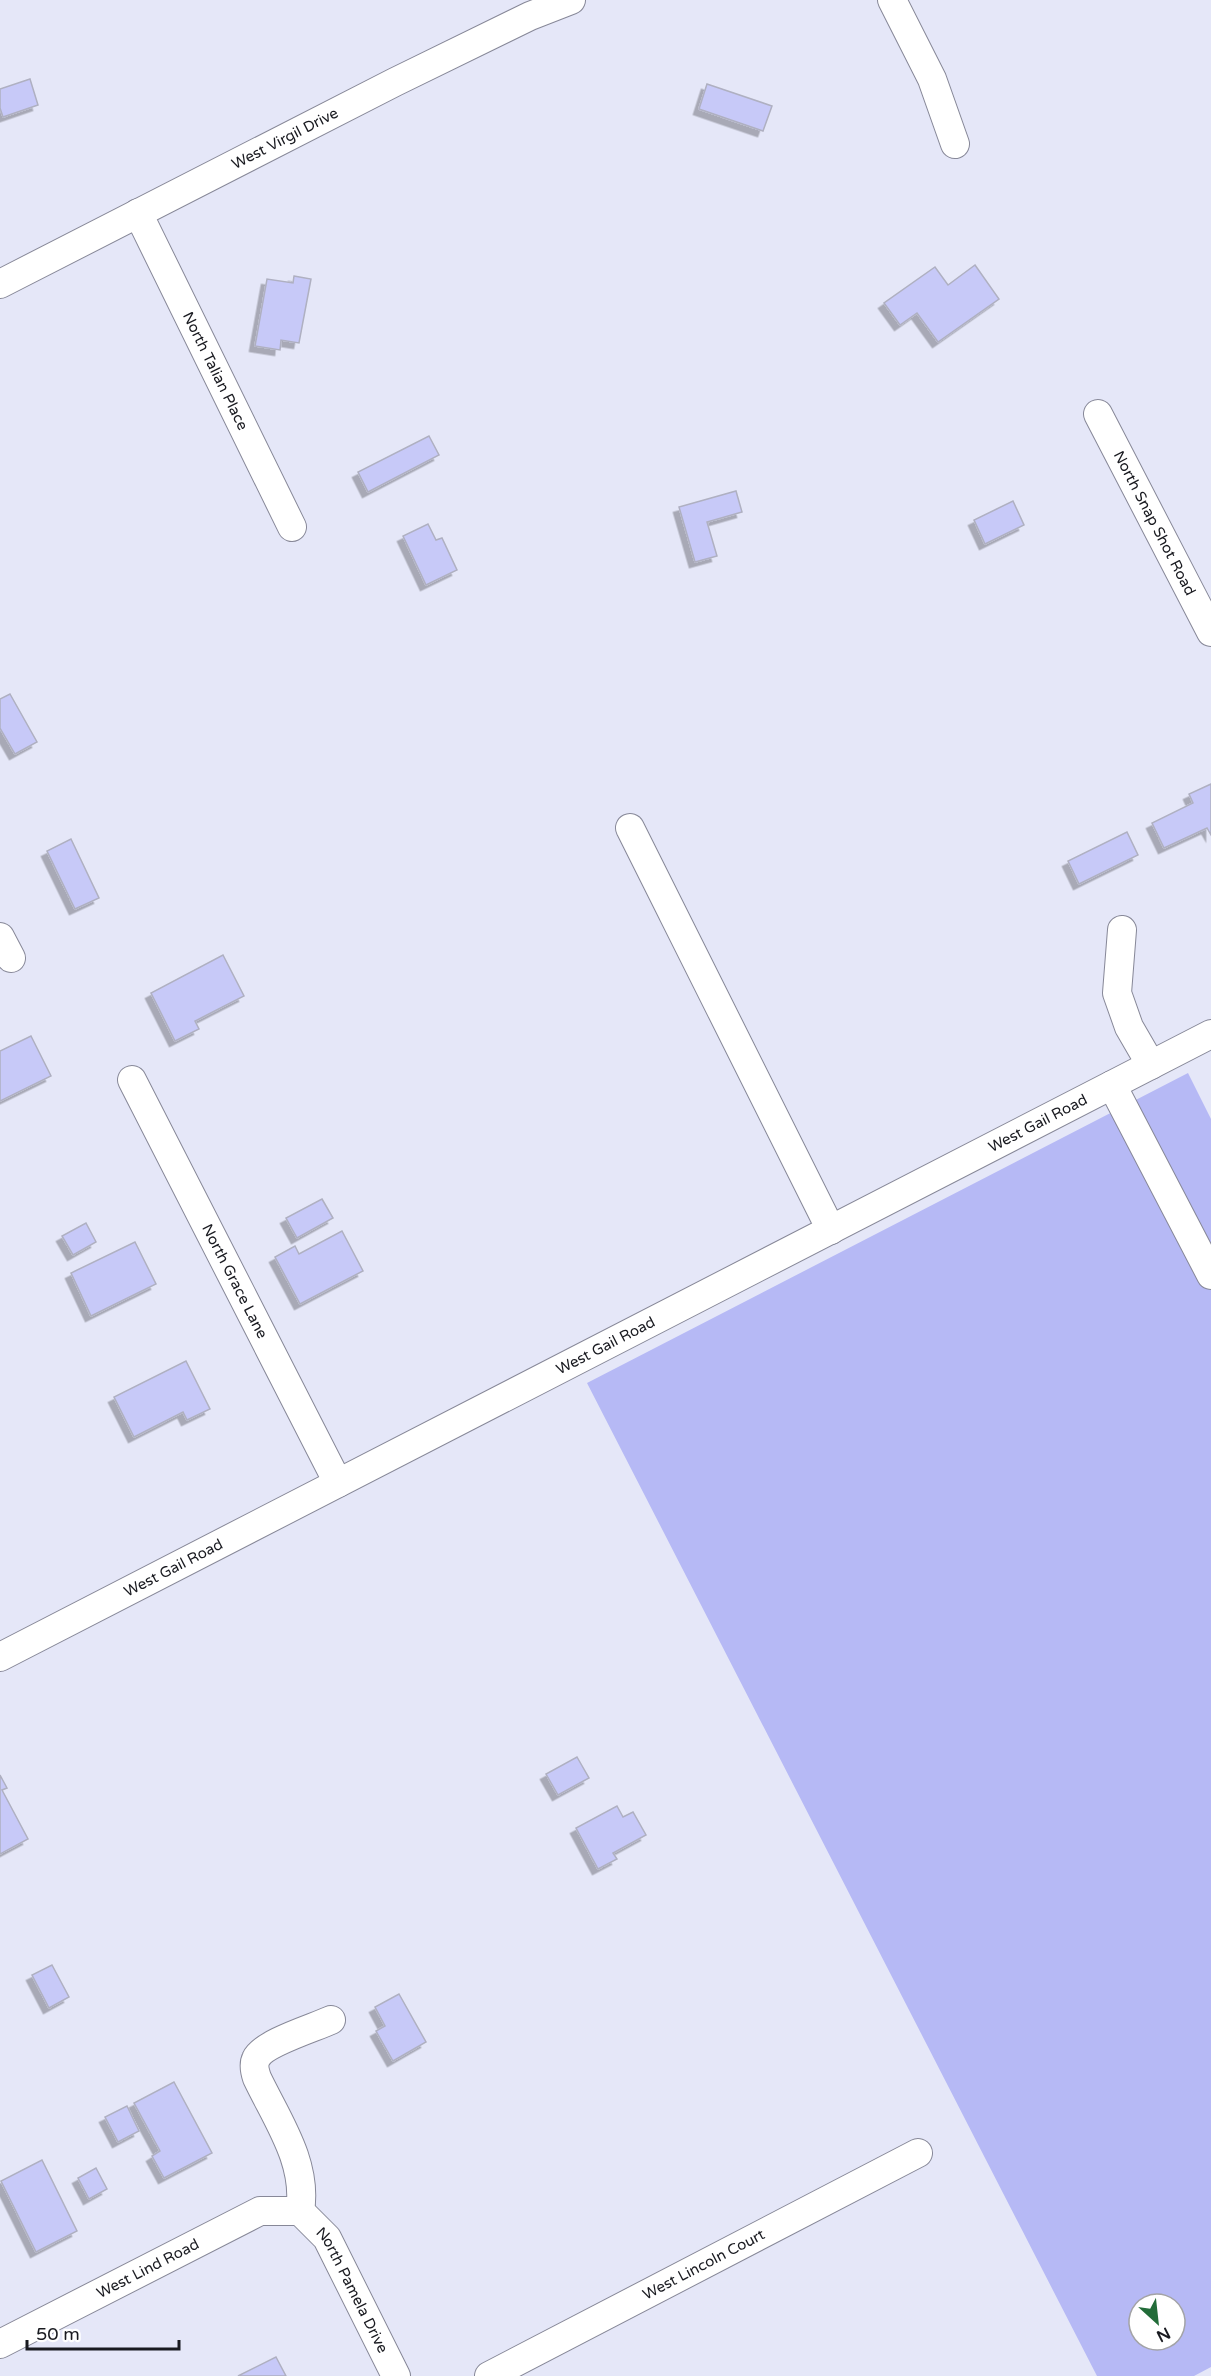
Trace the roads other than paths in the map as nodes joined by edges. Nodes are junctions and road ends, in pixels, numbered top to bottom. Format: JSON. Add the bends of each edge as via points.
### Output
{"nodes":[{"id":1,"x":571,"y":0,"type":"edge"},
{"id":2,"x":892,"y":0,"type":"edge"},
{"id":3,"x":955,"y":144,"type":"dead end"},
{"id":4,"x":138,"y":213,"type":"junction"},
{"id":5,"x":0,"y":284,"type":"edge"},
{"id":6,"x":1098,"y":414,"type":"dead end"},
{"id":7,"x":292,"y":526,"type":"dead end"},
{"id":8,"x":1211,"y":632,"type":"edge"},
{"id":9,"x":630,"y":828,"type":"dead end"},
{"id":10,"x":1122,"y":930,"type":"dead end"},
{"id":11,"x":1211,"y":1034,"type":"edge"},
{"id":12,"x":1151,"y":1065,"type":"junction"},
{"id":13,"x":132,"y":1080,"type":"dead end"},
{"id":14,"x":1112,"y":1085,"type":"junction"},
{"id":15,"x":831,"y":1230,"type":"junction"},
{"id":16,"x":1211,"y":1275,"type":"edge"},
{"id":17,"x":338,"y":1484,"type":"junction"},
{"id":18,"x":0,"y":1657,"type":"edge"},
{"id":19,"x":331,"y":2020,"type":"dead end"},
{"id":20,"x":918,"y":2153,"type":"dead end"},
{"id":21,"x":300,"y":2211,"type":"junction"},
{"id":22,"x":0,"y":2344,"type":"edge"},
{"id":23,"x":396,"y":2376,"type":"edge"},
{"id":24,"x":489,"y":2376,"type":"edge"}],
"edges":[{"from":1,"to":4,"type":"street","name":"West Virgil Drive","via":[[405,77]]},
{"from":2,"to":3,"type":"street","via":[[932,79]]},
{"from":4,"to":5,"type":"street","name":"West Virgil Drive"},
{"from":4,"to":7,"type":"street","name":"North Talian Place"},
{"from":6,"to":8,"type":"street","name":"North Snap Shot Road"},
{"from":9,"to":15,"type":"street"},
{"from":10,"to":12,"type":"street","via":[[1117,993],[1129,1028]]},
{"from":11,"to":12,"type":"street","name":"West Gail Road"},
{"from":12,"to":14,"type":"street","name":"West Gail Road"},
{"from":13,"to":17,"type":"street","name":"North Grace Lane"},
{"from":14,"to":15,"type":"street","name":"West Gail Road"},
{"from":14,"to":16,"type":"street"},
{"from":15,"to":17,"type":"street","name":"West Gail Road"},
{"from":17,"to":18,"type":"street","name":"West Gail Road"},
{"from":19,"to":21,"type":"street","via":[[264,2050],[254,2067],[301,2177]]},
{"from":20,"to":24,"type":"street","name":"West Lincoln Court"},
{"from":21,"to":22,"type":"street","name":"West Lind Road","via":[[260,2211]]},
{"from":21,"to":23,"type":"street","name":"North Pamela Drive","via":[[327,2238]]}]}
